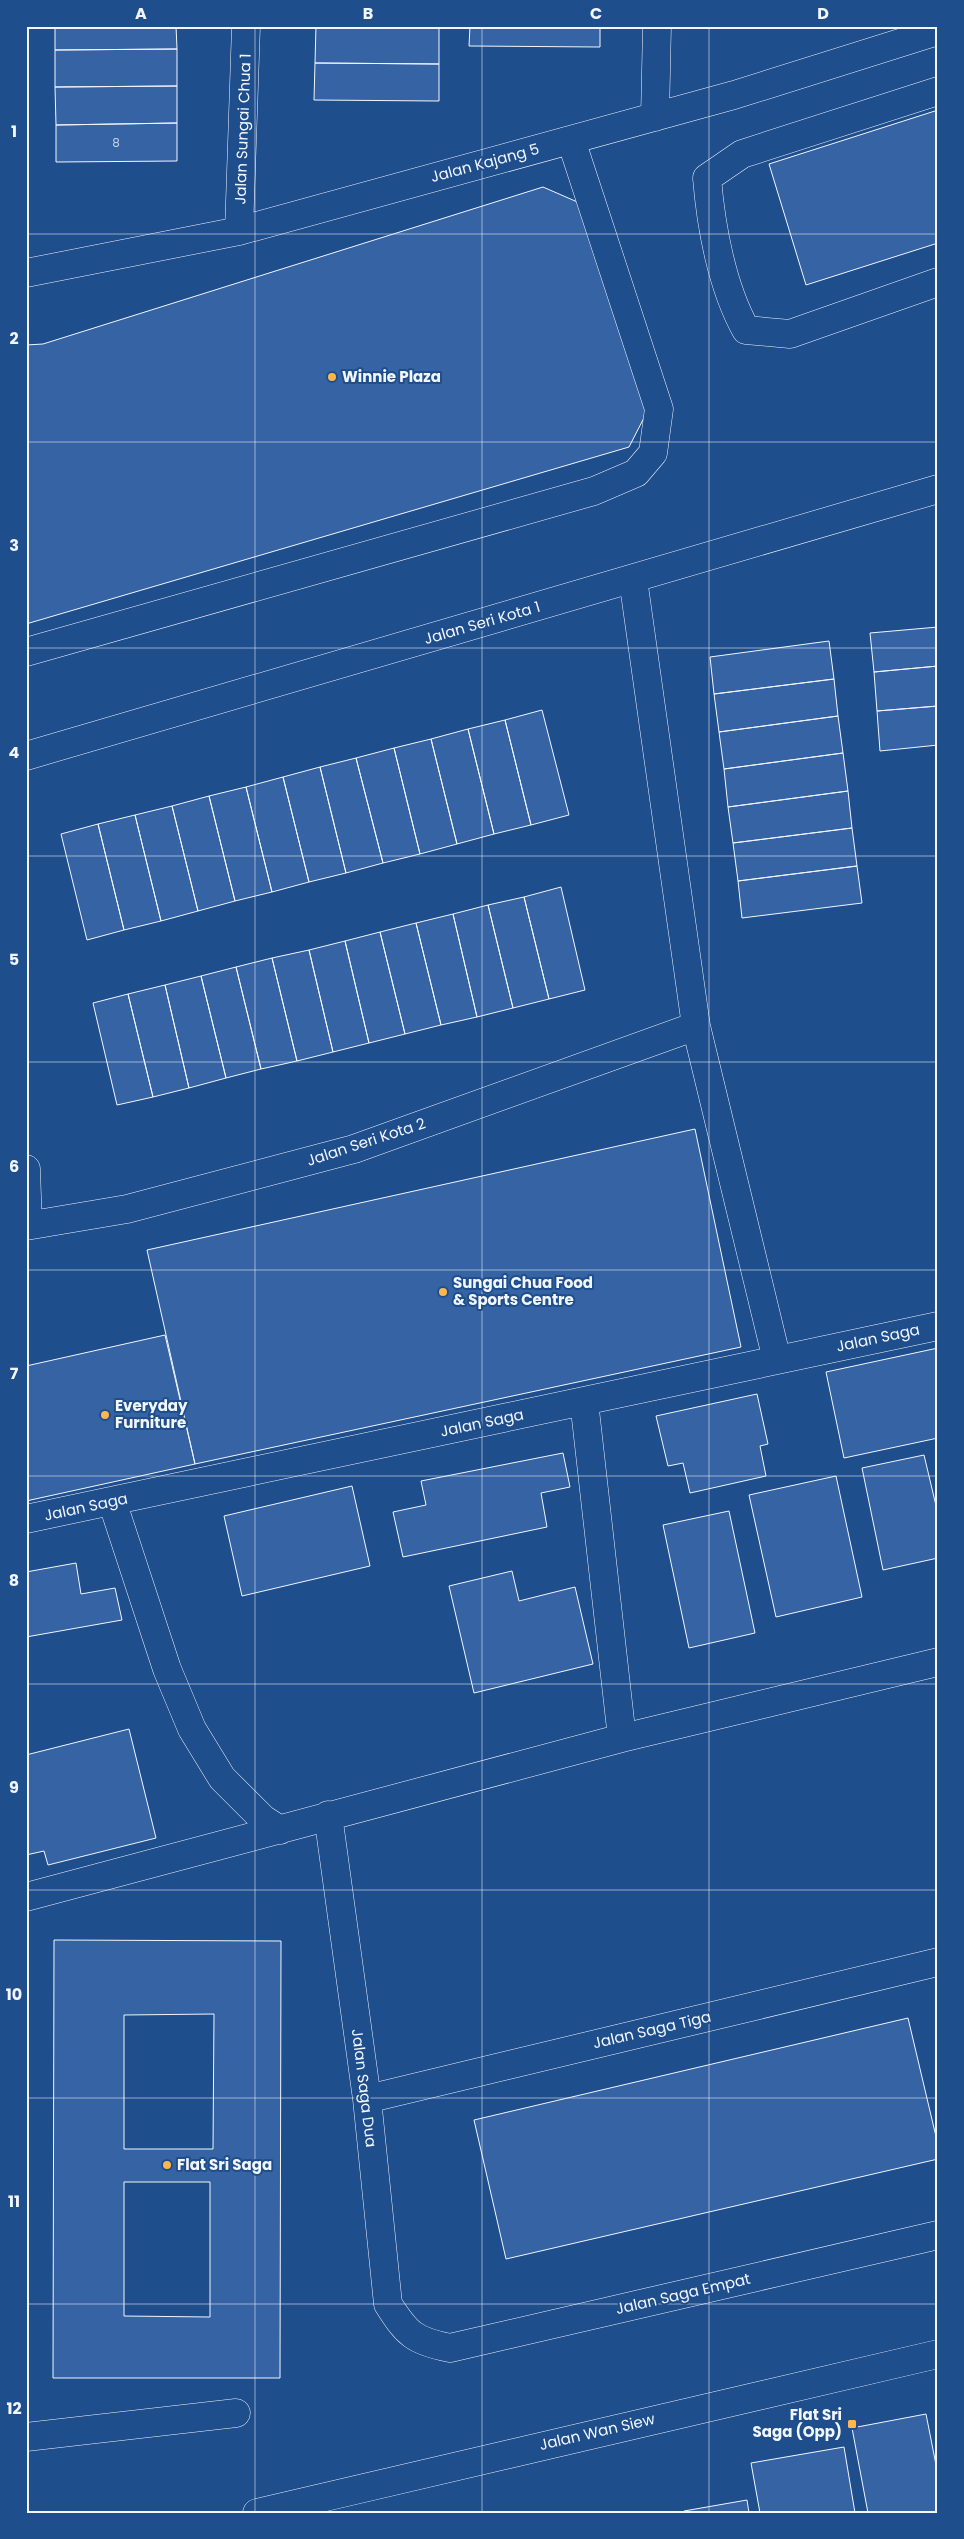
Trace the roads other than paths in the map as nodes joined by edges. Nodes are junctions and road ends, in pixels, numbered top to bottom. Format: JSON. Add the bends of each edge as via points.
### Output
{"nodes":[{"id":1,"x":246,"y":26,"type":"edge"},
{"id":2,"x":657,"y":26,"type":"edge"},
{"id":3,"x":938,"y":31,"type":"edge"},
{"id":4,"x":938,"y":91,"type":"edge"},
{"id":5,"x":655,"y":117,"type":"junction"},
{"id":6,"x":571,"y":140,"type":"junction"},
{"id":7,"x":239,"y":231,"type":"junction"},
{"id":8,"x":26,"y":273,"type":"edge"},
{"id":9,"x":938,"y":282,"type":"edge"},
{"id":10,"x":938,"y":489,"type":"edge"},
{"id":11,"x":633,"y":579,"type":"junction"},
{"id":12,"x":26,"y":652,"type":"edge"},
{"id":13,"x":26,"y":756,"type":"edge"},
{"id":14,"x":696,"y":1026,"type":"junction"},
{"id":15,"x":26,"y":1169,"type":"edge"},
{"id":16,"x":27,"y":1226,"type":"edge"},
{"id":17,"x":938,"y":1326,"type":"edge"},
{"id":18,"x":777,"y":1360,"type":"junction"},
{"id":19,"x":584,"y":1401,"type":"junction"},
{"id":20,"x":112,"y":1501,"type":"junction"},
{"id":21,"x":26,"y":1519,"type":"edge"},
{"id":22,"x":938,"y":1662,"type":"edge"},
{"id":23,"x":622,"y":1738,"type":"junction"},
{"id":24,"x":328,"y":1815,"type":"junction"},
{"id":25,"x":280,"y":1830,"type":"junction"},
{"id":26,"x":26,"y":1896,"type":"edge"},
{"id":27,"x":938,"y":1962,"type":"edge"},
{"id":28,"x":367,"y":2099,"type":"junction"},
{"id":29,"x":938,"y":2235,"type":"edge"},
{"id":30,"x":428,"y":2344,"type":"joint"},
{"id":31,"x":938,"y":2354,"type":"edge"},
{"id":32,"x":236,"y":2414,"type":"dead end"},
{"id":33,"x":26,"y":2437,"type":"edge"},
{"id":34,"x":257,"y":2513,"type":"edge"}],
"edges":[{"from":1,"to":7,"type":"street","name":"Jalan Sungai Chua 1"},
{"from":2,"to":5,"type":"street"},
{"from":3,"to":5,"type":"street","name":"Jalan Kajang 5"},
{"from":4,"to":9,"type":"street","via":[[742,154],[707,178],[710,215],[734,308],[746,330],[790,334]]},
{"from":5,"to":6,"type":"street","name":"Jalan Kajang 5"},
{"from":6,"to":7,"type":"street","name":"Jalan Kajang 5"},
{"from":6,"to":12,"type":"street","via":[[659,410],[653,453],[636,473],[594,491]]},
{"from":7,"to":8,"type":"street","name":"Jalan Kajang 5"},
{"from":10,"to":11,"type":"street","name":"Jalan Seri Kota 1"},
{"from":11,"to":13,"type":"street","name":"Jalan Seri Kota 1"},
{"from":11,"to":14,"type":"street"},
{"from":14,"to":16,"type":"street","name":"Jalan Seri Kota 2","via":[[354,1149],[126,1209]]},
{"from":14,"to":18,"type":"street"},
{"from":15,"to":16,"type":"street"},
{"from":17,"to":18,"type":"street","name":"Jalan Saga"},
{"from":18,"to":19,"type":"street","name":"Jalan Saga"},
{"from":19,"to":20,"type":"street","name":"Jalan Saga"},
{"from":19,"to":23,"type":"street"},
{"from":20,"to":21,"type":"street","name":"Jalan Saga"},
{"from":20,"to":25,"type":"street","via":[[167,1669],[192,1729],[222,1778],[257,1814]]},
{"from":22,"to":23,"type":"street"},
{"from":23,"to":24,"type":"street"},
{"from":24,"to":25,"type":"street"},
{"from":24,"to":28,"type":"street","name":"Jalan Saga Dua"},
{"from":25,"to":26,"type":"street"},
{"from":27,"to":28,"type":"street","name":"Jalan Saga Tiga"},
{"from":28,"to":30,"type":"street","name":"Jalan Saga Dua","via":[[388,2304],[404,2330]]},
{"from":29,"to":30,"type":"street","name":"Jalan Saga Empat","via":[[450,2348]]},
{"from":31,"to":34,"type":"street","name":"Jalan Wan Siew"},
{"from":32,"to":33,"type":"street"}]}
